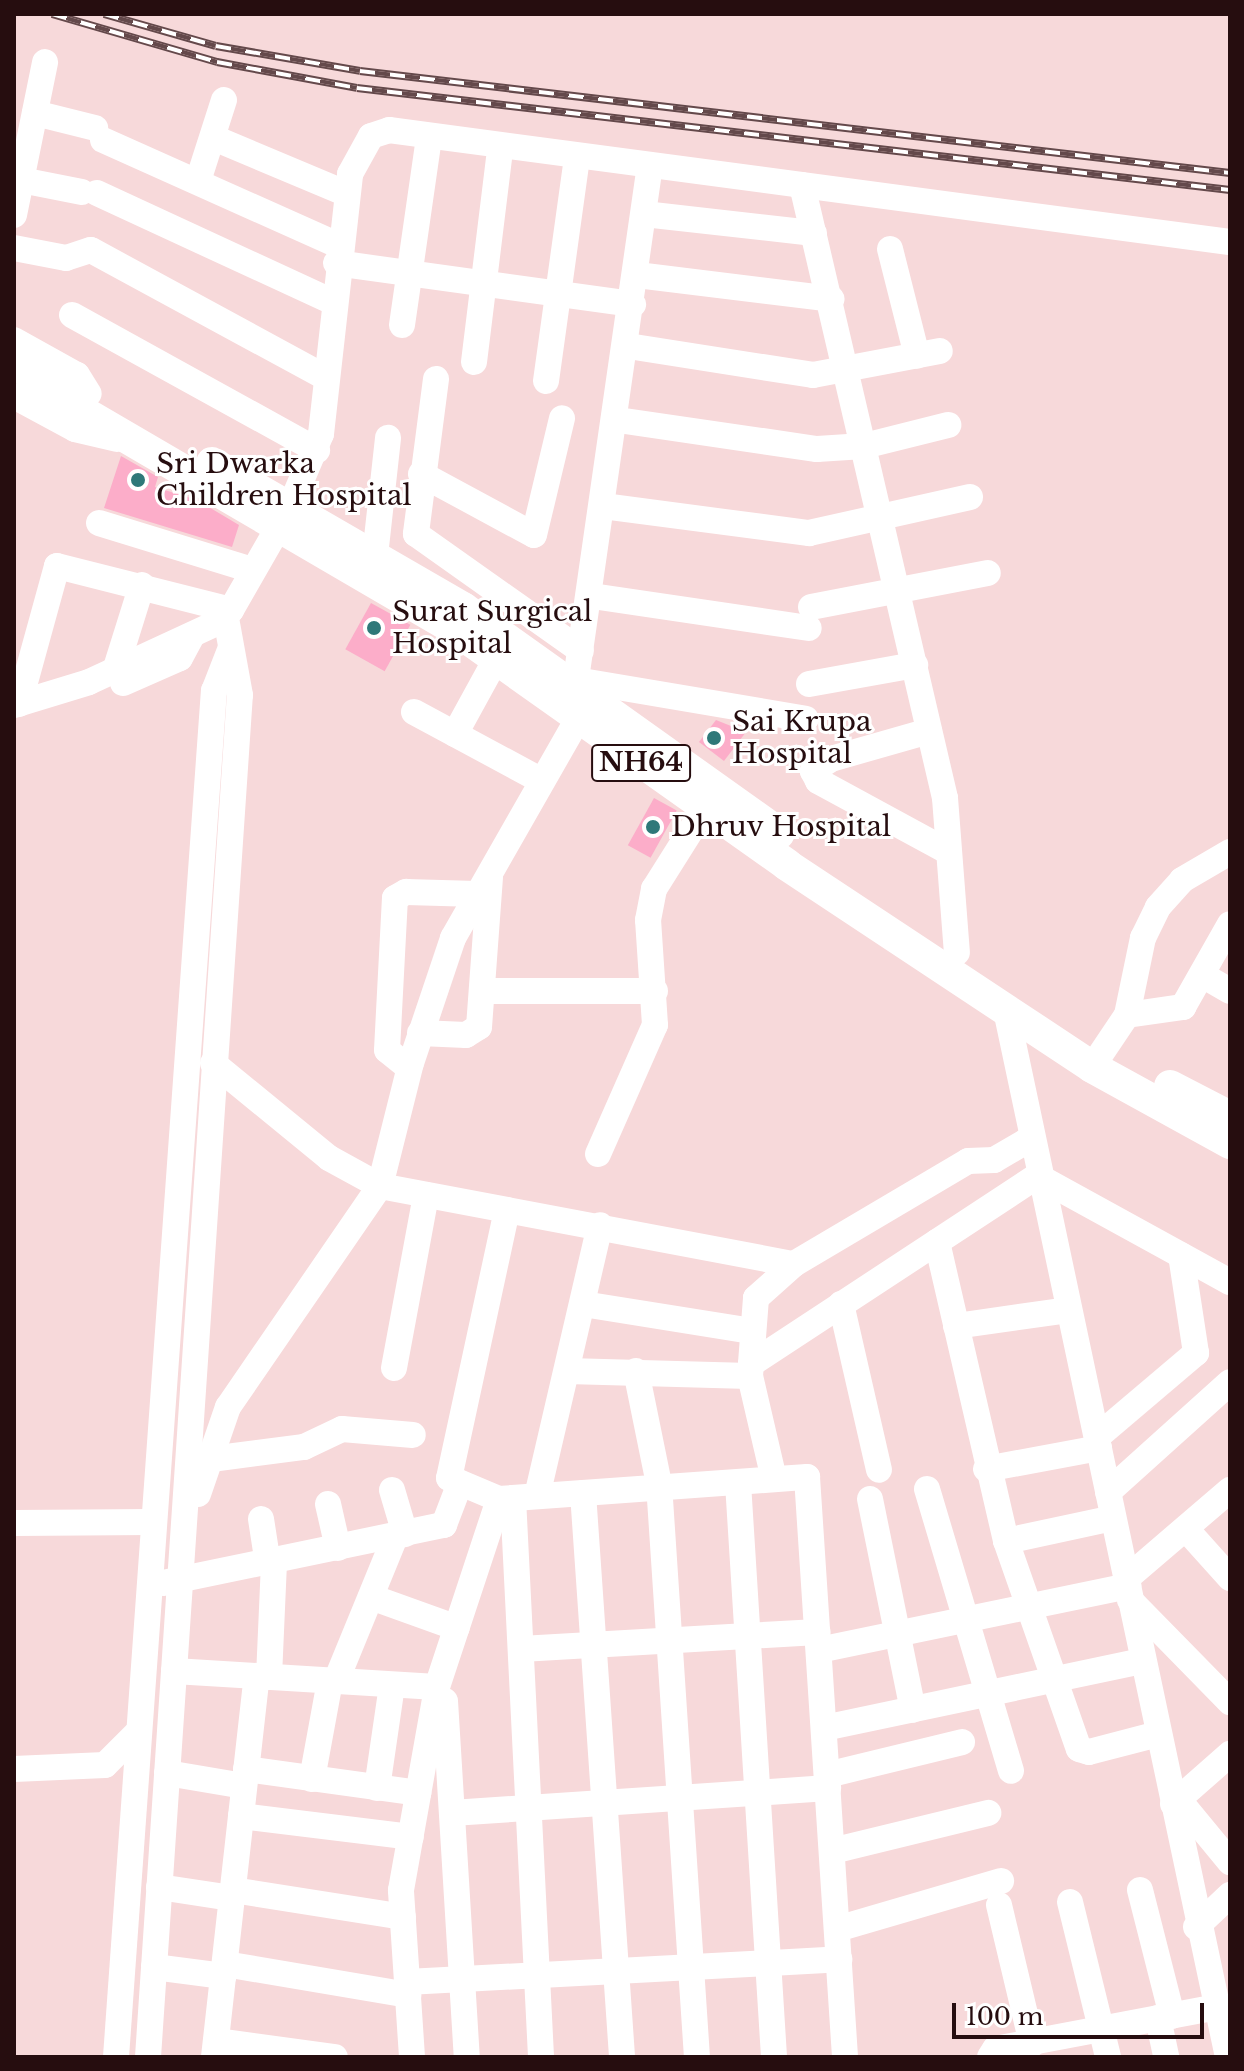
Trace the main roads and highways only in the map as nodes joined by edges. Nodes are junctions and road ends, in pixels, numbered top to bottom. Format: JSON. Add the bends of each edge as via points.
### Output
{"nodes":[{"id":1,"x":29,"y":380,"type":"edge"},
{"id":2,"x":284,"y":517,"type":"junction"},
{"id":3,"x":580,"y":695,"type":"junction"},
{"id":4,"x":1097,"y":1059,"type":"junction"},
{"id":5,"x":1230,"y":1117,"type":"edge"},
{"id":6,"x":1230,"y":1143,"type":"edge"}],
"edges":[{"from":1,"to":2,"type":"main road","number":"NH64"},
{"from":1,"to":2,"type":"main road","number":"NH64","via":[[89,394]]},
{"from":2,"to":3,"type":"main road","number":"NH64","via":[[496,659]]},
{"from":2,"to":3,"type":"main road","number":"NH64","via":[[375,556]]},
{"from":3,"to":4,"type":"main road","number":"NH64","via":[[957,953]]},
{"from":3,"to":4,"type":"main road","number":"NH64","via":[[705,808],[1006,1010]]},
{"from":4,"to":5,"type":"main road","number":"NH64"},
{"from":4,"to":6,"type":"main road","number":"NH64"}]}
